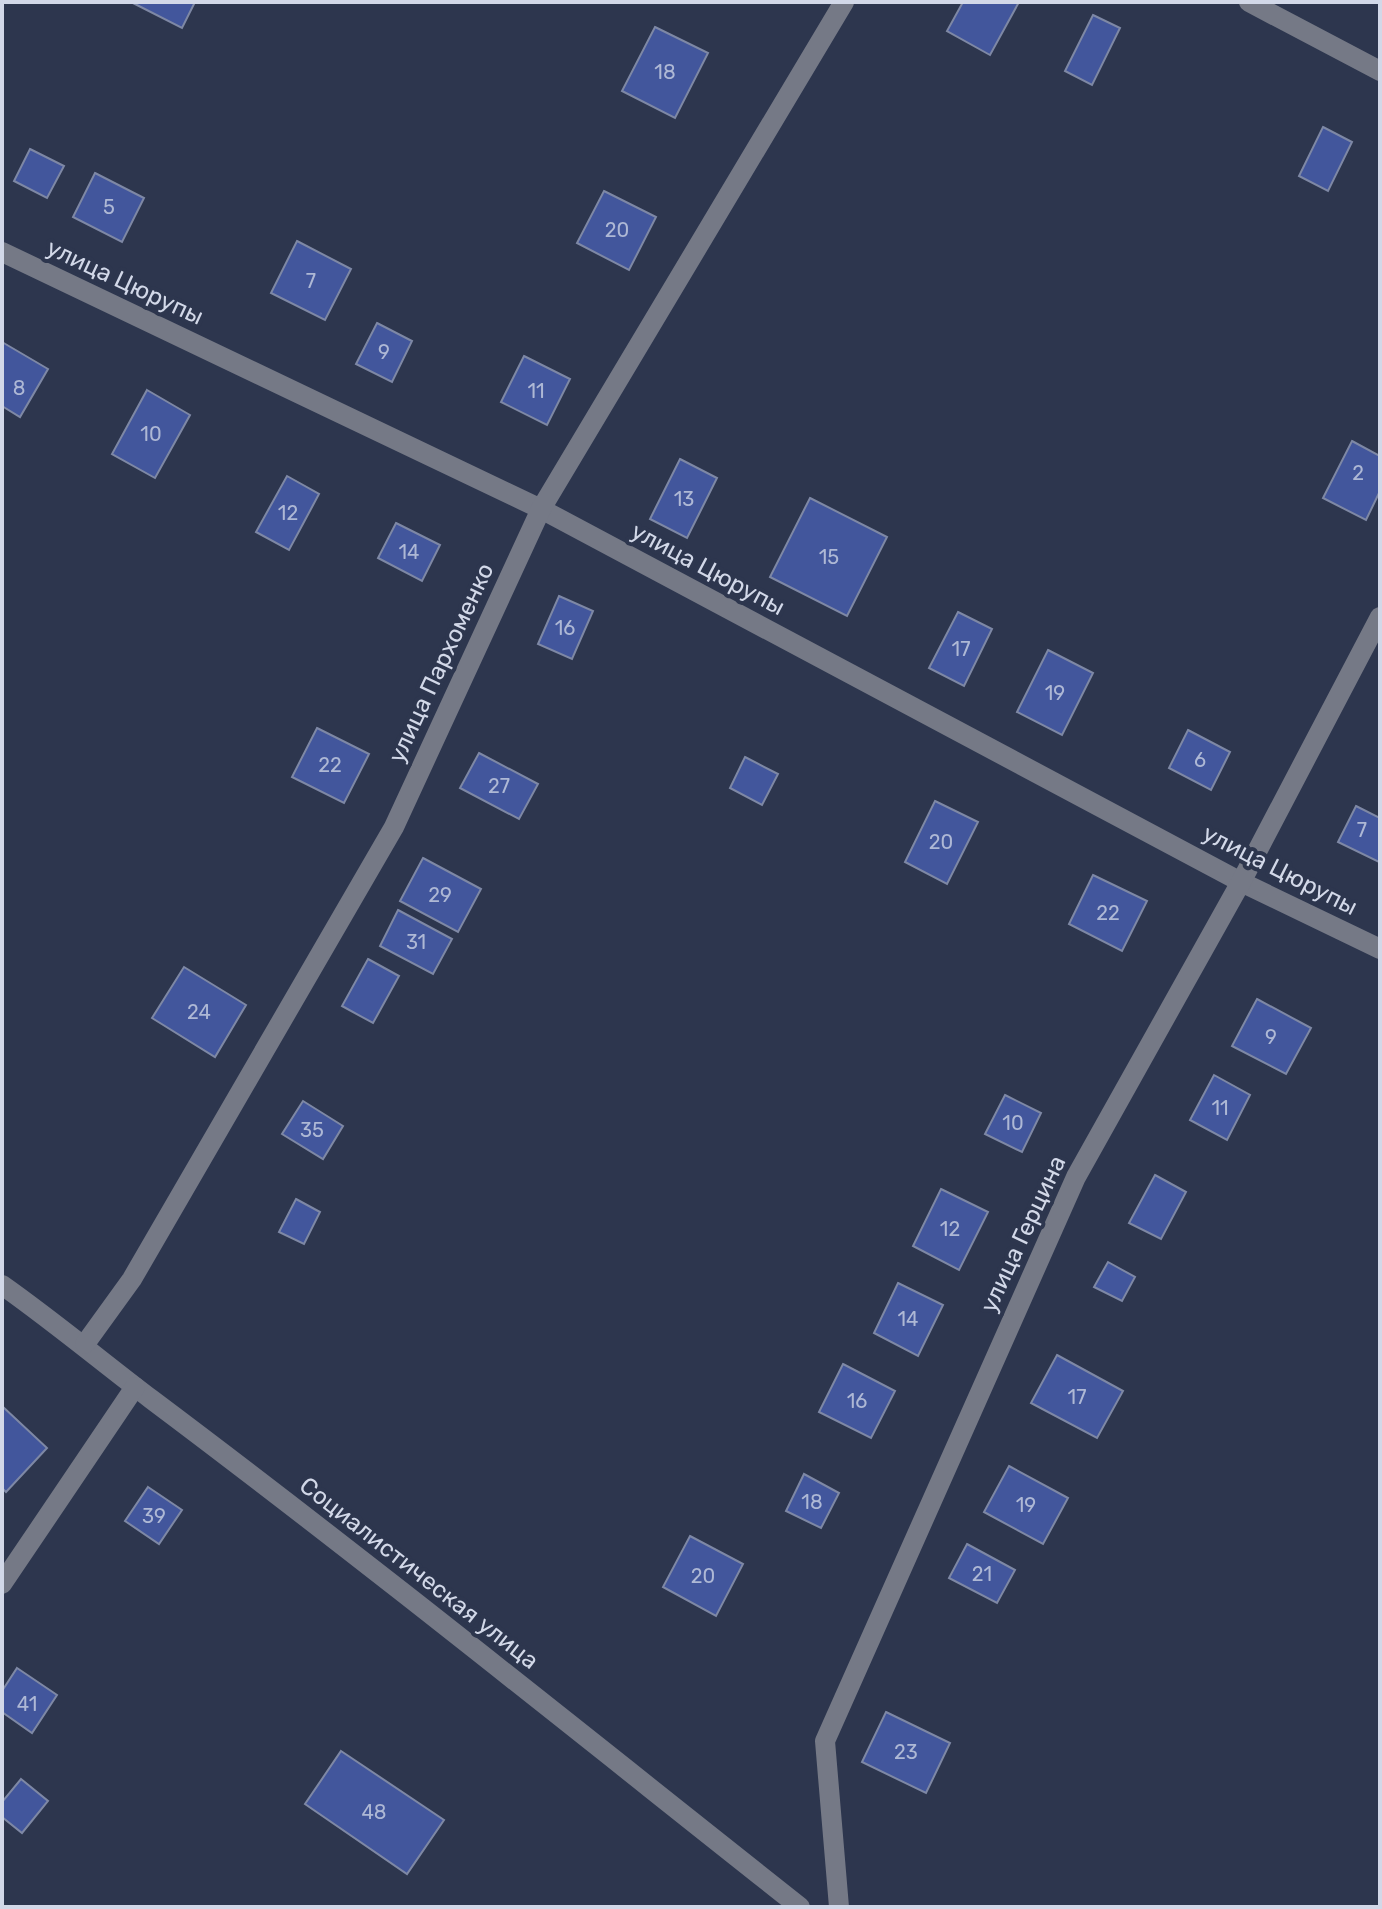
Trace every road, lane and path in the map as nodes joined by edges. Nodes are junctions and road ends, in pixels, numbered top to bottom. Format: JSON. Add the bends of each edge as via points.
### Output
{"nodes":[{"id":1,"x":844,"y":2,"type":"edge"},
{"id":2,"x":1249,"y":2,"type":"edge"},
{"id":3,"x":1380,"y":71,"type":"edge"},
{"id":4,"x":2,"y":252,"type":"edge"},
{"id":5,"x":541,"y":509,"type":"junction"},
{"id":6,"x":1380,"y":617,"type":"edge"},
{"id":7,"x":1241,"y":882,"type":"junction"},
{"id":8,"x":1380,"y":949,"type":"edge"},
{"id":9,"x":2,"y":1285,"type":"edge"},
{"id":10,"x":85,"y":1344,"type":"junction"},
{"id":11,"x":135,"y":1387,"type":"junction"},
{"id":12,"x":2,"y":1584,"type":"edge"},
{"id":13,"x":800,"y":1907,"type":"edge"},
{"id":14,"x":839,"y":1907,"type":"edge"}],
"edges":[{"from":1,"to":5,"type":"street","name":"улица Пархоменко"},
{"from":2,"to":3,"type":"street"},
{"from":4,"to":5,"type":"street","name":"улица Цюрупы"},
{"from":5,"to":7,"type":"street","name":"улица Цюрупы"},
{"from":5,"to":10,"type":"street","name":"улица Пархоменко","via":[[394,827],[132,1279]]},
{"from":6,"to":7,"type":"street","name":"улица Герцина"},
{"from":7,"to":8,"type":"street","name":"улица Цюрупы"},
{"from":7,"to":14,"type":"street","name":"улица Герцина","via":[[1076,1177],[825,1741]]},
{"from":9,"to":10,"type":"street","name":"Социалистическая улица"},
{"from":10,"to":11,"type":"street","name":"Социалистическая улица"},
{"from":11,"to":12,"type":"street"},
{"from":11,"to":13,"type":"street","name":"Социалистическая улица"}]}
